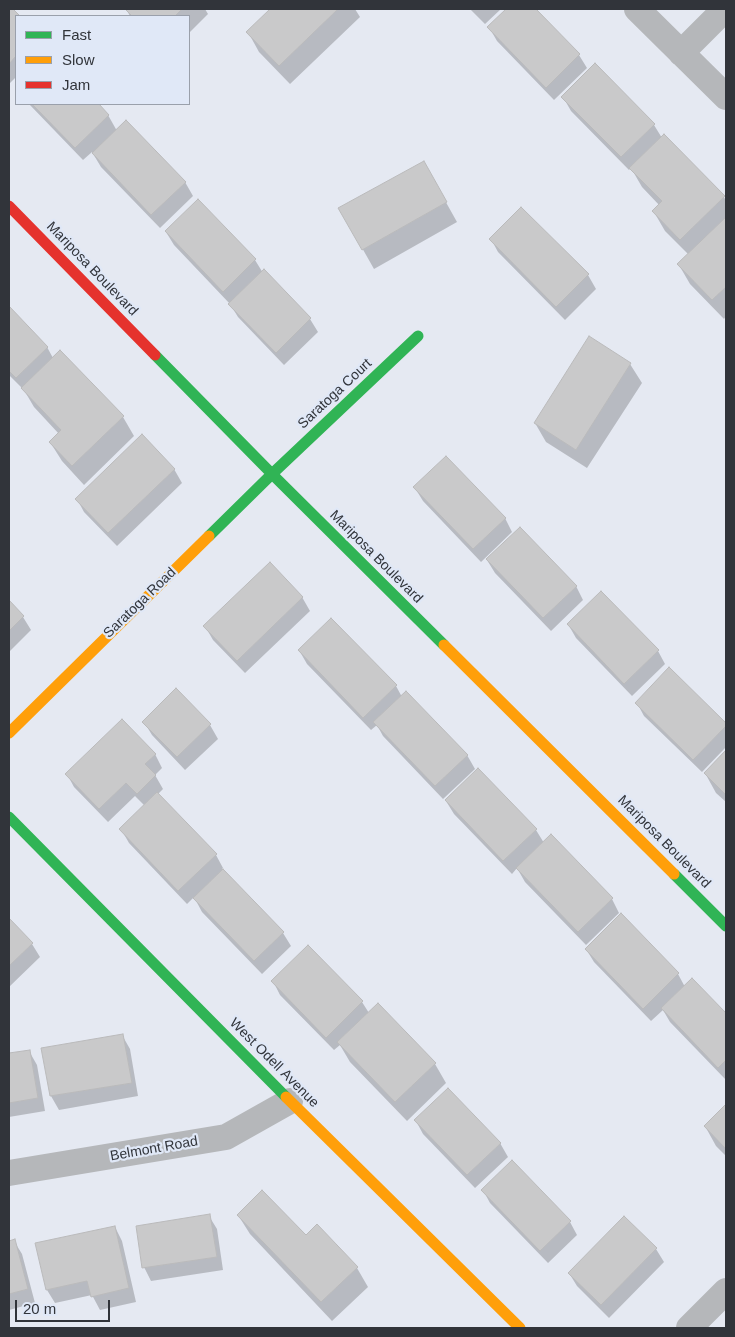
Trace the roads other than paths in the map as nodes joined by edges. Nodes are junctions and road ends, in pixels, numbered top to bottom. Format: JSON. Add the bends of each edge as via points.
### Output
{"nodes":[{"id":1,"x":637,"y":9,"type":"edge"},
{"id":2,"x":725,"y":9,"type":"edge"},
{"id":3,"x":681,"y":53,"type":"junction"},
{"id":4,"x":726,"y":97,"type":"edge"},
{"id":5,"x":9,"y":206,"type":"edge"},
{"id":6,"x":418,"y":336,"type":"dead end"},
{"id":7,"x":272,"y":474,"type":"junction"},
{"id":8,"x":9,"y":733,"type":"edge"},
{"id":9,"x":9,"y":817,"type":"edge"},
{"id":10,"x":726,"y":926,"type":"edge"},
{"id":11,"x":290,"y":1101,"type":"junction"},
{"id":12,"x":9,"y":1173,"type":"edge"},
{"id":13,"x":726,"y":1291,"type":"edge"},
{"id":14,"x":520,"y":1328,"type":"edge"},
{"id":15,"x":689,"y":1328,"type":"edge"}],
"edges":[{"from":1,"to":3,"type":"street"},
{"from":2,"to":3,"type":"street"},
{"from":3,"to":4,"type":"street"},
{"from":5,"to":7,"type":"street","name":"Mariposa Boulevard"},
{"from":6,"to":7,"type":"street","name":"Saratoga Court"},
{"from":7,"to":8,"type":"street","name":"Saratoga Road"},
{"from":7,"to":10,"type":"street","name":"Mariposa Boulevard"},
{"from":9,"to":11,"type":"street","name":"West Odell Avenue"},
{"from":11,"to":12,"type":"street","name":"Belmont Road","via":[[226,1137]]},
{"from":11,"to":14,"type":"street","name":"West Odell Avenue"},
{"from":13,"to":15,"type":"street"}]}
